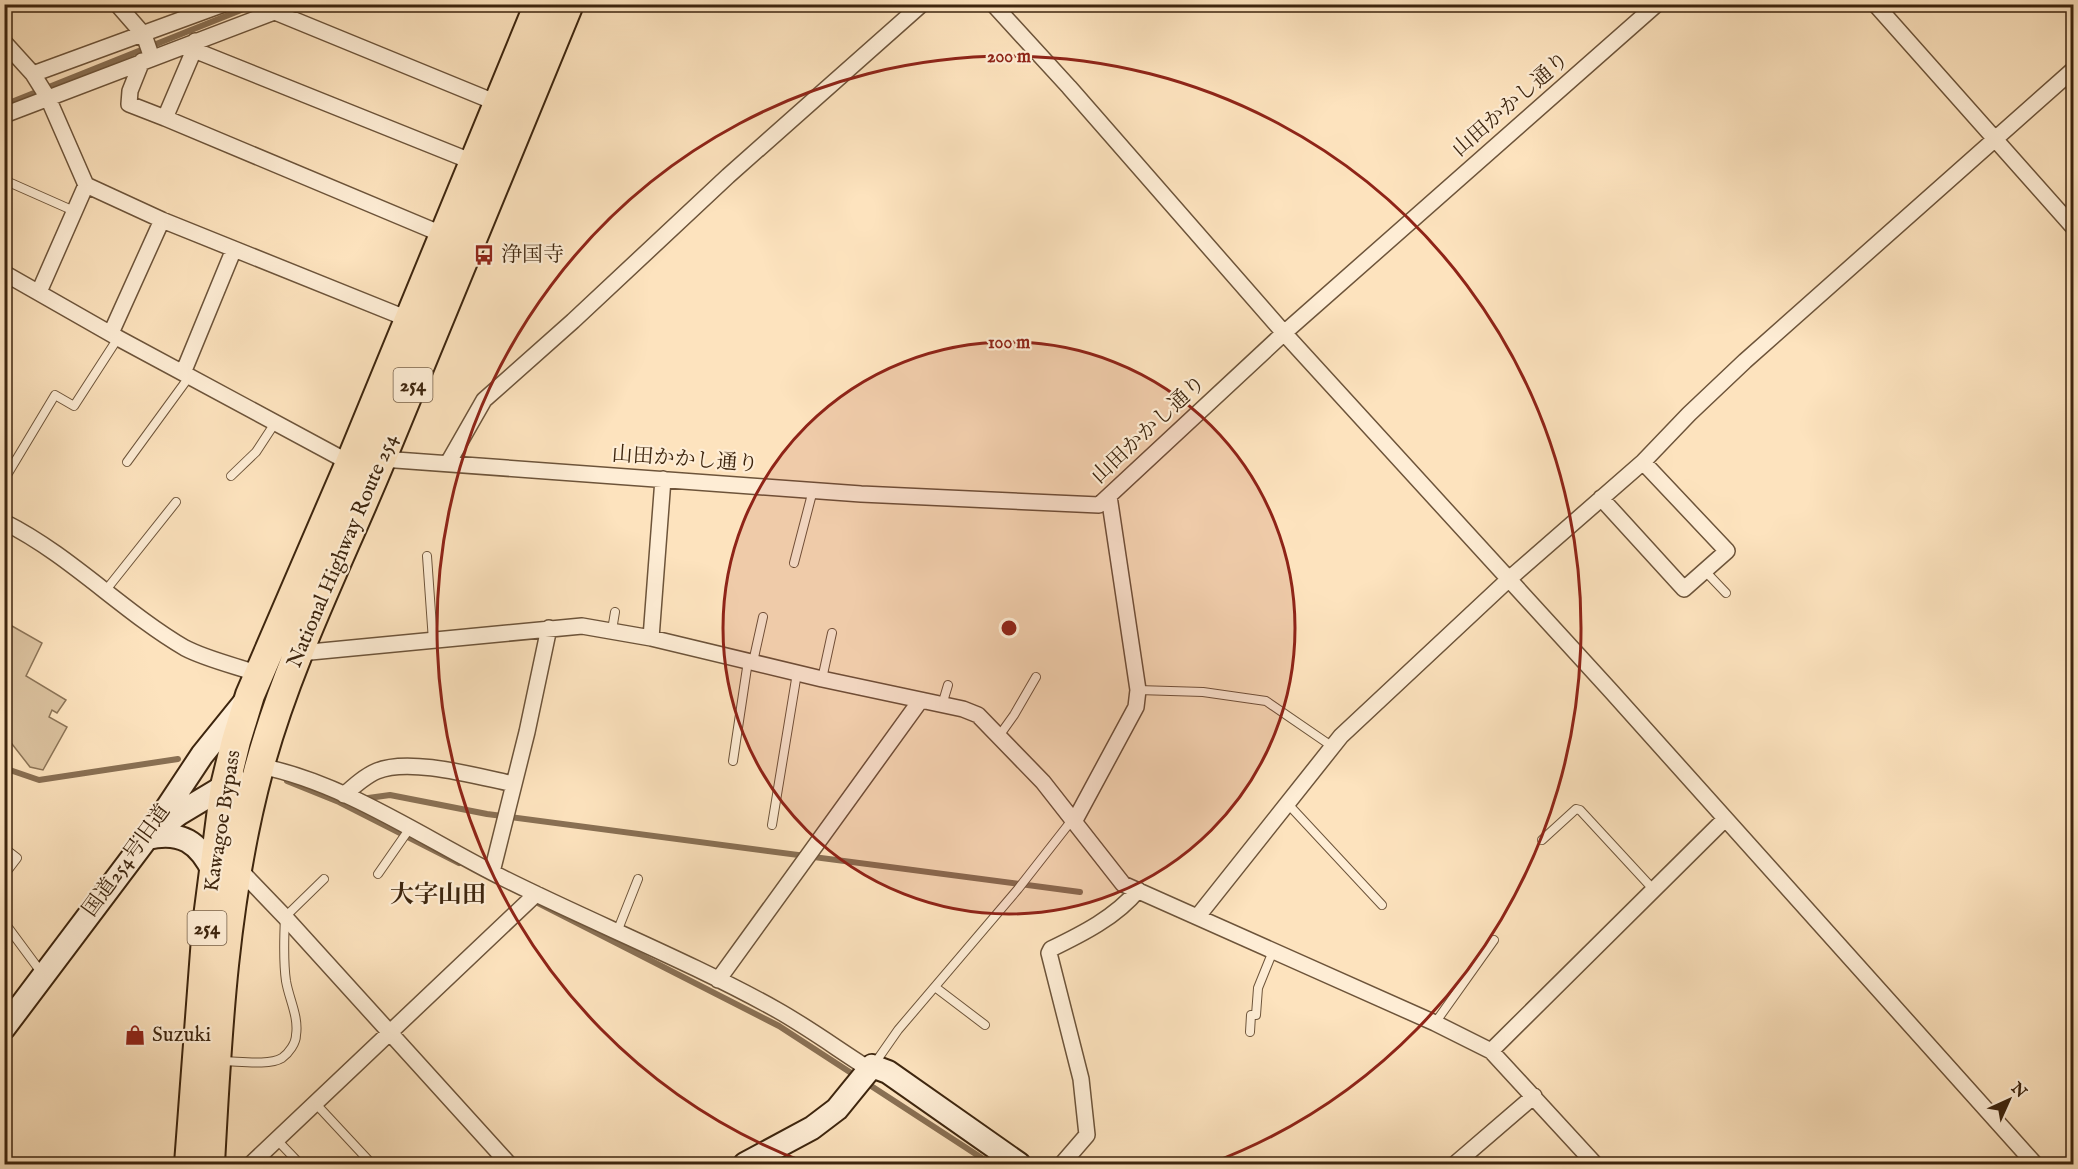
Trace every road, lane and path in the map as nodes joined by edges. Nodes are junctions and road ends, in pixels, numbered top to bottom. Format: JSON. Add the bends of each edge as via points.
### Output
{"nodes":[{"id":1,"x":117,"y":4,"type":"edge"},
{"id":2,"x":224,"y":4,"type":"edge"},
{"id":3,"x":295,"y":4,"type":"edge"},
{"id":4,"x":539,"y":4,"type":"edge"},
{"id":5,"x":569,"y":4,"type":"edge"},
{"id":6,"x":922,"y":4,"type":"edge"},
{"id":7,"x":993,"y":4,"type":"edge"},
{"id":8,"x":1657,"y":4,"type":"edge"},
{"id":9,"x":1875,"y":4,"type":"edge"},
{"id":10,"x":275,"y":12,"type":"junction"},
{"id":11,"x":4,"y":42,"type":"edge"},
{"id":12,"x":194,"y":45,"type":"junction"},
{"id":13,"x":147,"y":50,"type":"junction"},
{"id":14,"x":2073,"y":69,"type":"edge"},
{"id":15,"x":41,"y":88,"type":"junction"},
{"id":16,"x":497,"y":103,"type":"junction"},
{"id":17,"x":4,"y":115,"type":"edge"},
{"id":18,"x":165,"y":118,"type":"junction"},
{"id":19,"x":1994,"y":139,"type":"junction"},
{"id":20,"x":473,"y":162,"type":"junction"},
{"id":21,"x":4,"y":180,"type":"edge"},
{"id":22,"x":86,"y":185,"type":"junction"},
{"id":23,"x":74,"y":211,"type":"junction"},
{"id":24,"x":162,"y":220,"type":"junction"},
{"id":25,"x":2073,"y":228,"type":"edge"},
{"id":26,"x":444,"y":235,"type":"junction"},
{"id":27,"x":234,"y":249,"type":"junction"},
{"id":28,"x":6,"y":275,"type":"edge"},
{"id":29,"x":39,"y":292,"type":"junction"},
{"id":30,"x":408,"y":319,"type":"junction"},
{"id":31,"x":1284,"y":333,"type":"junction"},
{"id":32,"x":114,"y":336,"type":"junction"},
{"id":33,"x":186,"y":375,"type":"junction"},
{"id":34,"x":275,"y":423,"type":"junction"},
{"id":35,"x":382,"y":459,"type":"junction"},
{"id":36,"x":127,"y":462,"type":"dead end"},
{"id":37,"x":1643,"y":462,"type":"junction"},
{"id":38,"x":350,"y":463,"type":"junction"},
{"id":39,"x":448,"y":464,"type":"junction"},
{"id":40,"x":231,"y":476,"type":"dead end"},
{"id":41,"x":663,"y":479,"type":"junction"},
{"id":42,"x":4,"y":480,"type":"edge"},
{"id":43,"x":813,"y":490,"type":"junction"},
{"id":44,"x":1109,"y":496,"type":"junction"},
{"id":45,"x":1601,"y":498,"type":"junction"},
{"id":46,"x":176,"y":502,"type":"dead end"},
{"id":47,"x":4,"y":522,"type":"edge"},
{"id":48,"x":427,"y":556,"type":"dead end"},
{"id":49,"x":794,"y":563,"type":"dead end"},
{"id":50,"x":1705,"y":571,"type":"junction"},
{"id":51,"x":1509,"y":579,"type":"junction"},
{"id":52,"x":106,"y":590,"type":"junction"},
{"id":53,"x":1726,"y":593,"type":"dead end"},
{"id":54,"x":615,"y":612,"type":"dead end"},
{"id":55,"x":763,"y":616,"type":"dead end"},
{"id":56,"x":549,"y":628,"type":"junction"},
{"id":57,"x":612,"y":630,"type":"junction"},
{"id":58,"x":832,"y":633,"type":"dead end"},
{"id":59,"x":651,"y":638,"type":"junction"},
{"id":60,"x":433,"y":642,"type":"junction"},
{"id":61,"x":300,"y":653,"type":"junction"},
{"id":62,"x":751,"y":662,"type":"junction"},
{"id":63,"x":797,"y":673,"type":"junction"},
{"id":64,"x":1036,"y":677,"type":"dead end"},
{"id":65,"x":822,"y":679,"type":"junction"},
{"id":66,"x":255,"y":685,"type":"junction"},
{"id":67,"x":948,"y":685,"type":"dead end"},
{"id":68,"x":1138,"y":690,"type":"junction"},
{"id":69,"x":920,"y":701,"type":"junction"},
{"id":70,"x":942,"y":705,"type":"junction"},
{"id":71,"x":999,"y":736,"type":"junction"},
{"id":72,"x":1333,"y":747,"type":"junction"},
{"id":73,"x":733,"y":760,"type":"dead end"},
{"id":74,"x":260,"y":766,"type":"junction"},
{"id":75,"x":514,"y":784,"type":"junction"},
{"id":76,"x":225,"y":786,"type":"junction"},
{"id":77,"x":344,"y":795,"type":"junction"},
{"id":78,"x":1287,"y":803,"type":"junction"},
{"id":79,"x":1725,"y":820,"type":"junction"},
{"id":80,"x":1073,"y":821,"type":"junction"},
{"id":81,"x":772,"y":825,"type":"dead end"},
{"id":82,"x":410,"y":828,"type":"junction"},
{"id":83,"x":147,"y":837,"type":"junction"},
{"id":84,"x":1542,"y":840,"type":"dead end"},
{"id":85,"x":4,"y":848,"type":"edge"},
{"id":86,"x":226,"y":870,"type":"junction"},
{"id":87,"x":492,"y":872,"type":"junction"},
{"id":88,"x":378,"y":874,"type":"dead end"},
{"id":89,"x":4,"y":875,"type":"edge"},
{"id":90,"x":324,"y":879,"type":"dead end"},
{"id":91,"x":638,"y":879,"type":"dead end"},
{"id":92,"x":1653,"y":889,"type":"junction"},
{"id":93,"x":1138,"y":890,"type":"junction"},
{"id":94,"x":536,"y":894,"type":"junction"},
{"id":95,"x":1382,"y":904,"type":"dead end"},
{"id":96,"x":1198,"y":916,"type":"junction"},
{"id":97,"x":285,"y":917,"type":"junction"},
{"id":98,"x":4,"y":922,"type":"edge"},
{"id":99,"x":617,"y":932,"type":"junction"},
{"id":100,"x":1494,"y":940,"type":"dead end"},
{"id":101,"x":1274,"y":951,"type":"junction"},
{"id":102,"x":44,"y":976,"type":"junction"},
{"id":103,"x":718,"y":980,"type":"junction"},
{"id":104,"x":935,"y":987,"type":"junction"},
{"id":105,"x":10,"y":1014,"type":"edge"},
{"id":106,"x":1435,"y":1023,"type":"junction"},
{"id":107,"x":985,"y":1025,"type":"dead end"},
{"id":108,"x":1250,"y":1032,"type":"dead end"},
{"id":109,"x":390,"y":1034,"type":"junction"},
{"id":110,"x":1491,"y":1051,"type":"junction"},
{"id":111,"x":215,"y":1061,"type":"junction"},
{"id":112,"x":871,"y":1068,"type":"junction"},
{"id":113,"x":1534,"y":1096,"type":"junction"},
{"id":114,"x":316,"y":1104,"type":"junction"},
{"id":115,"x":277,"y":1140,"type":"junction"},
{"id":116,"x":370,"y":1162,"type":"dead end"},
{"id":117,"x":189,"y":1164,"type":"edge"},
{"id":118,"x":210,"y":1164,"type":"edge"},
{"id":119,"x":251,"y":1164,"type":"edge"},
{"id":120,"x":300,"y":1164,"type":"edge"},
{"id":121,"x":509,"y":1164,"type":"edge"},
{"id":122,"x":745,"y":1164,"type":"edge"},
{"id":123,"x":1019,"y":1164,"type":"edge"},
{"id":124,"x":1062,"y":1164,"type":"edge"},
{"id":125,"x":1455,"y":1164,"type":"edge"},
{"id":126,"x":1595,"y":1164,"type":"edge"},
{"id":127,"x":2035,"y":1164,"type":"edge"}],
"edges":[{"from":1,"to":13,"type":"street"},
{"from":2,"to":13,"type":"street"},
{"from":3,"to":10,"type":"street"},
{"from":4,"to":16,"type":"highway","name":"National Highway Route 254","number":"254"},
{"from":5,"to":35,"type":"highway","name":"National Highway Route 254","number":"254"},
{"from":6,"to":39,"type":"street","via":[[484,400]]},
{"from":7,"to":31,"type":"street"},
{"from":8,"to":31,"type":"street","name":"山田かかし通り"},
{"from":9,"to":19,"type":"street"},
{"from":10,"to":12,"type":"street"},
{"from":10,"to":16,"type":"street"},
{"from":11,"to":15,"type":"street"},
{"from":12,"to":13,"type":"street"},
{"from":12,"to":18,"type":"street"},
{"from":12,"to":20,"type":"street"},
{"from":13,"to":15,"type":"street"},
{"from":13,"to":15,"type":"street"},
{"from":13,"to":18,"type":"street","via":[[129,104]]},
{"from":14,"to":19,"type":"street"},
{"from":15,"to":17,"type":"street"},
{"from":15,"to":22,"type":"street"},
{"from":16,"to":20,"type":"highway","name":"National Highway Route 254","number":"254"},
{"from":18,"to":26,"type":"street"},
{"from":19,"to":25,"type":"street"},
{"from":19,"to":37,"type":"street","via":[[1745,361]]},
{"from":20,"to":26,"type":"highway","name":"National Highway Route 254","number":"254"},
{"from":21,"to":23,"type":"lane"},
{"from":22,"to":23,"type":"street"},
{"from":22,"to":24,"type":"street"},
{"from":23,"to":29,"type":"street"},
{"from":24,"to":27,"type":"street"},
{"from":24,"to":32,"type":"street"},
{"from":26,"to":30,"type":"highway","name":"National Highway Route 254","number":"254"},
{"from":27,"to":30,"type":"street"},
{"from":27,"to":33,"type":"street"},
{"from":28,"to":29,"type":"street"},
{"from":29,"to":32,"type":"street"},
{"from":30,"to":38,"type":"highway","name":"National Highway Route 254","number":"254"},
{"from":31,"to":44,"type":"street","name":"山田かかし通り"},
{"from":31,"to":51,"type":"street"},
{"from":32,"to":33,"type":"street"},
{"from":32,"to":42,"type":"lane","via":[[74,406],[55,395]]},
{"from":33,"to":34,"type":"street"},
{"from":33,"to":36,"type":"lane"},
{"from":34,"to":38,"type":"street"},
{"from":34,"to":40,"type":"lane","via":[[256,452]]},
{"from":35,"to":39,"type":"street","name":"山田かかし通り"},
{"from":35,"to":61,"type":"highway","name":"National Highway Route 254","number":"254"},
{"from":37,"to":45,"type":"street"},
{"from":37,"to":50,"type":"street","via":[[1727,551]]},
{"from":38,"to":66,"type":"highway","name":"National Highway Route 254","number":"254"},
{"from":39,"to":41,"type":"street","name":"山田かかし通り"},
{"from":41,"to":43,"type":"street","name":"山田かかし通り"},
{"from":41,"to":59,"type":"street"},
{"from":43,"to":44,"type":"street","name":"山田かかし通り","via":[[1099,505]]},
{"from":43,"to":49,"type":"lane"},
{"from":44,"to":68,"type":"street"},
{"from":45,"to":50,"type":"street","via":[[1684,589]]},
{"from":45,"to":51,"type":"street"},
{"from":46,"to":52,"type":"lane"},
{"from":47,"to":52,"type":"street","via":[[44,545]]},
{"from":48,"to":60,"type":"lane"},
{"from":50,"to":53,"type":"lane"},
{"from":51,"to":72,"type":"street"},
{"from":51,"to":79,"type":"street"},
{"from":52,"to":66,"type":"street","via":[[161,632]]},
{"from":54,"to":57,"type":"lane"},
{"from":55,"to":62,"type":"lane"},
{"from":56,"to":57,"type":"street","via":[[582,626]]},
{"from":56,"to":60,"type":"street"},
{"from":56,"to":75,"type":"street"},
{"from":57,"to":59,"type":"street"},
{"from":58,"to":65,"type":"lane"},
{"from":59,"to":62,"type":"street"},
{"from":60,"to":61,"type":"street"},
{"from":61,"to":74,"type":"highway","name":"National Highway Route 254","number":"254"},
{"from":62,"to":63,"type":"street"},
{"from":62,"to":73,"type":"lane"},
{"from":63,"to":65,"type":"street"},
{"from":63,"to":81,"type":"lane"},
{"from":64,"to":71,"type":"lane"},
{"from":65,"to":69,"type":"street"},
{"from":66,"to":76,"type":"highway","name":"Kawagoe Bypass","number":"254"},
{"from":66,"to":83,"type":"street","name":"国道254号旧道"},
{"from":67,"to":70,"type":"lane"},
{"from":68,"to":72,"type":"lane","via":[[1203,692],[1266,701]]},
{"from":68,"to":80,"type":"street","via":[[1136,707]]},
{"from":69,"to":70,"type":"street"},
{"from":69,"to":103,"type":"street"},
{"from":70,"to":71,"type":"street","via":[[978,715]]},
{"from":71,"to":80,"type":"street"},
{"from":72,"to":78,"type":"street"},
{"from":74,"to":76,"type":"street"},
{"from":74,"to":77,"type":"street","via":[[285,771]]},
{"from":74,"to":86,"type":"highway","name":"Kawagoe Bypass","number":"254"},
{"from":75,"to":77,"type":"street","via":[[407,765],[379,770]]},
{"from":75,"to":87,"type":"street"},
{"from":76,"to":83,"type":"street"},
{"from":76,"to":86,"type":"highway","name":"Kawagoe Bypass","number":"254"},
{"from":77,"to":82,"type":"street"},
{"from":78,"to":95,"type":"lane"},
{"from":78,"to":96,"type":"street"},
{"from":79,"to":92,"type":"street"},
{"from":79,"to":127,"type":"street"},
{"from":80,"to":93,"type":"street","via":[[1123,884]]},
{"from":80,"to":104,"type":"lane"},
{"from":82,"to":87,"type":"street"},
{"from":82,"to":88,"type":"lane"},
{"from":83,"to":86,"type":"street","via":[[164,834],[186,840]]},
{"from":83,"to":102,"type":"street","name":"国道254号旧道"},
{"from":84,"to":92,"type":"lane","via":[[1580,810]]},
{"from":85,"to":89,"type":"lane","via":[[17,858]]},
{"from":86,"to":97,"type":"street"},
{"from":86,"to":111,"type":"highway","name":"Kawagoe Bypass","number":"254"},
{"from":86,"to":117,"type":"highway","name":"Kawagoe Bypass","number":"254","via":[[196,1057]]},
{"from":87,"to":94,"type":"street"},
{"from":90,"to":97,"type":"lane"},
{"from":91,"to":99,"type":"lane"},
{"from":92,"to":110,"type":"street"},
{"from":93,"to":96,"type":"street"},
{"from":93,"to":124,"type":"street","via":[[1126,904],[1049,953],[1081,1079],[1087,1136]]},
{"from":94,"to":99,"type":"street"},
{"from":94,"to":109,"type":"street"},
{"from":96,"to":101,"type":"street"},
{"from":97,"to":109,"type":"street"},
{"from":97,"to":111,"type":"lane","via":[[286,982],[297,1025],[296,1038],[282,1058],[268,1062]]},
{"from":98,"to":102,"type":"lane"},
{"from":99,"to":103,"type":"street"},
{"from":100,"to":106,"type":"lane"},
{"from":101,"to":106,"type":"street"},
{"from":101,"to":108,"type":"lane","via":[[1258,988],[1256,1016],[1251,1015]]},
{"from":102,"to":105,"type":"street","name":"国道254号旧道"},
{"from":103,"to":112,"type":"street","via":[[779,1011]]},
{"from":104,"to":107,"type":"lane"},
{"from":104,"to":112,"type":"lane"},
{"from":106,"to":110,"type":"street"},
{"from":109,"to":114,"type":"street"},
{"from":109,"to":121,"type":"street"},
{"from":110,"to":113,"type":"street"},
{"from":111,"to":118,"type":"highway","name":"Kawagoe Bypass","number":"254"},
{"from":112,"to":122,"type":"street","via":[[837,1109],[812,1128]]},
{"from":112,"to":123,"type":"street","via":[[888,1072]]},
{"from":113,"to":125,"type":"street"},
{"from":113,"to":126,"type":"street"},
{"from":114,"to":115,"type":"street"},
{"from":114,"to":116,"type":"lane"},
{"from":115,"to":119,"type":"street"},
{"from":115,"to":120,"type":"lane"}]}
